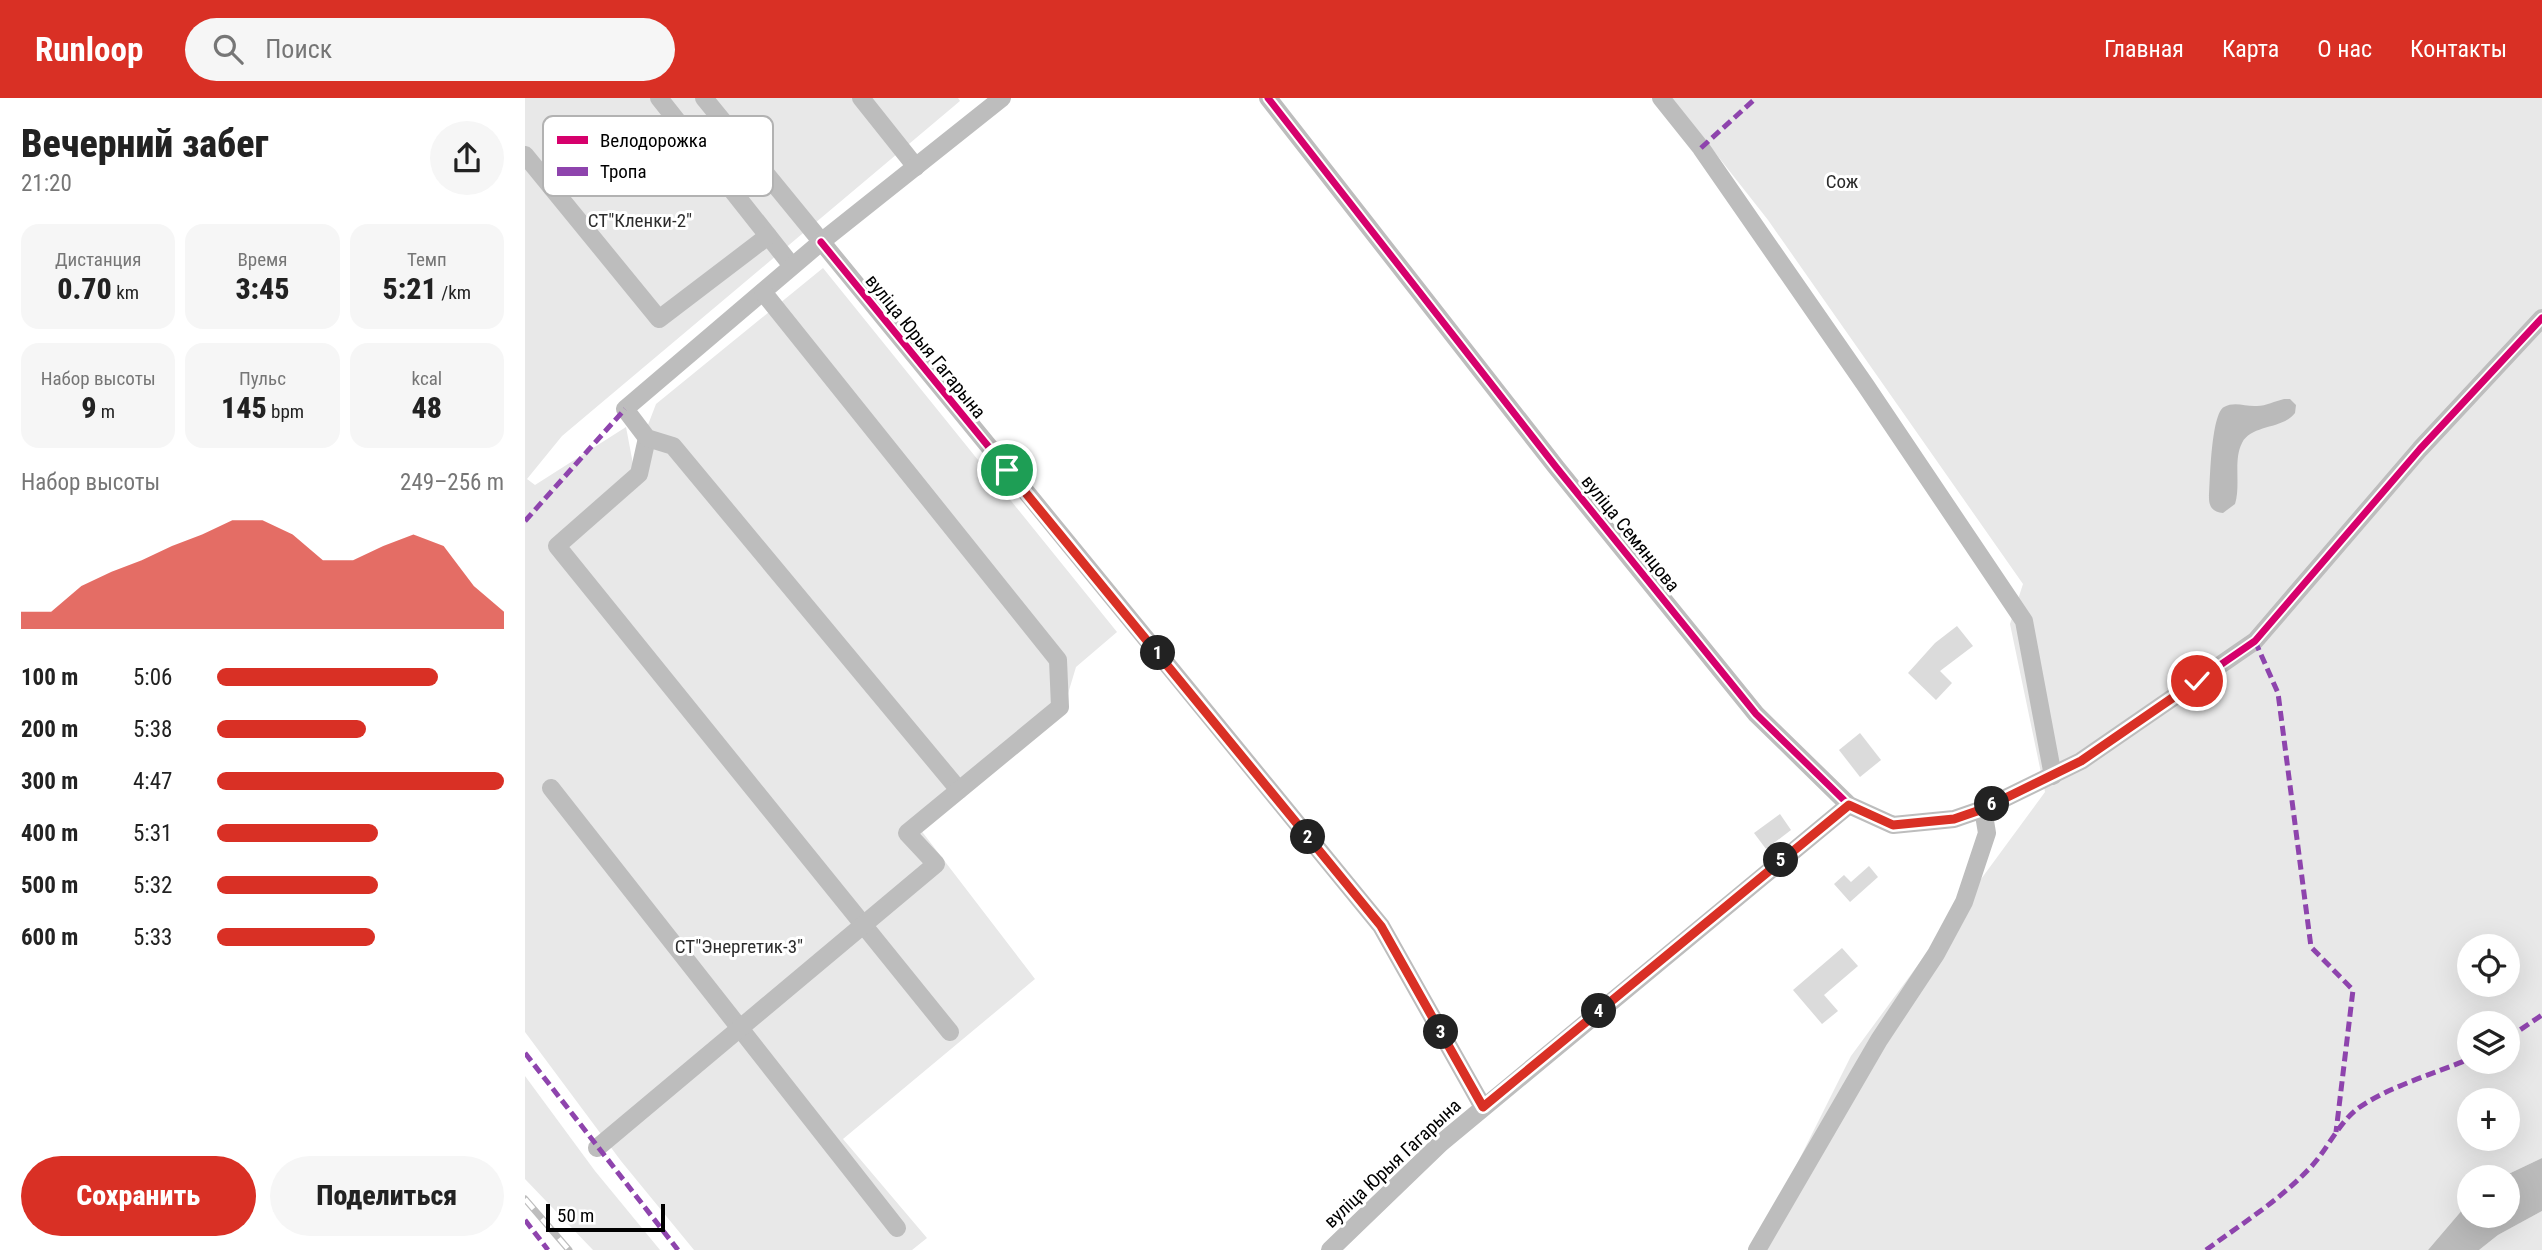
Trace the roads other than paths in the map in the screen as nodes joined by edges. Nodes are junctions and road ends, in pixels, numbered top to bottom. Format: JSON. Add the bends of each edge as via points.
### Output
{"nodes":[{"id":1,"x":659,"y":98,"type":"edge"},
{"id":2,"x":704,"y":98,"type":"edge"},
{"id":3,"x":861,"y":98,"type":"edge"},
{"id":4,"x":1002,"y":98,"type":"edge"},
{"id":5,"x":1268,"y":98,"type":"edge"},
{"id":6,"x":1661,"y":98,"type":"edge"},
{"id":7,"x":673,"y":116,"type":"edge"},
{"id":8,"x":719,"y":116,"type":"edge"},
{"id":9,"x":525,"y":155,"type":"edge"},
{"id":10,"x":916,"y":167,"type":"junction"},
{"id":11,"x":543,"y":177,"type":"edge"},
{"id":12,"x":773,"y":183,"type":"edge"},
{"id":13,"x":558,"y":196,"type":"edge"},
{"id":14,"x":736,"y":196,"type":"edge"},
{"id":15,"x":768,"y":236,"type":"junction"},
{"id":16,"x":821,"y":242,"type":"junction"},
{"id":17,"x":792,"y":266,"type":"junction"},
{"id":18,"x":763,"y":292,"type":"junction"},
{"id":19,"x":2542,"y":318,"type":"edge"},
{"id":20,"x":647,"y":438,"type":"junction"},
{"id":21,"x":2053,"y":776,"type":"junction"},
{"id":22,"x":551,"y":788,"type":"dead end"},
{"id":23,"x":959,"y":790,"type":"junction"},
{"id":24,"x":1849,"y":805,"type":"junction"},
{"id":25,"x":1983,"y":809,"type":"junction"},
{"id":26,"x":862,"y":925,"type":"junction"},
{"id":27,"x":739,"y":1028,"type":"junction"},
{"id":28,"x":950,"y":1032,"type":"dead end"},
{"id":29,"x":1483,"y":1107,"type":"junction"},
{"id":30,"x":597,"y":1148,"type":"dead end"},
{"id":31,"x":897,"y":1228,"type":"dead end"},
{"id":32,"x":1330,"y":1250,"type":"edge"},
{"id":33,"x":1757,"y":1250,"type":"edge"}],
"edges":[{"from":1,"to":7,"type":"street"},
{"from":2,"to":8,"type":"street","name":"вуліца Юрыя Гагарына"},
{"from":3,"to":10,"type":"street"},
{"from":4,"to":10,"type":"street"},
{"from":5,"to":24,"type":"street","name":"вуліца Семянцова","via":[[1756,714]]},
{"from":6,"to":21,"type":"street","via":[[1717,170],[2024,621]]},
{"from":9,"to":11,"type":"street"},
{"from":10,"to":16,"type":"street"},
{"from":12,"to":16,"type":"street","name":"вуліца Юрыя Гагарына"},
{"from":13,"to":15,"type":"street","via":[[659,319]]},
{"from":14,"to":15,"type":"street"},
{"from":15,"to":17,"type":"street"},
{"from":16,"to":17,"type":"street"},
{"from":16,"to":29,"type":"street","name":"вуліца Юрыя Гагарына","via":[[1381,926]]},
{"from":17,"to":18,"type":"street"},
{"from":18,"to":20,"type":"street","via":[[625,410]]},
{"from":18,"to":23,"type":"street","via":[[1058,660],[1060,707]]},
{"from":19,"to":21,"type":"street","name":"вуліца Семянцова","via":[[2420,449],[2255,642]]},
{"from":20,"to":23,"type":"street","via":[[673,446]]},
{"from":20,"to":26,"type":"street","via":[[639,474],[557,546]]},
{"from":21,"to":25,"type":"street","name":"вуліца Семянцова"},
{"from":22,"to":27,"type":"street"},
{"from":23,"to":26,"type":"street","via":[[907,833],[936,864]]},
{"from":24,"to":25,"type":"street","name":"вуліца Семянцова","via":[[1893,825],[1954,819]]},
{"from":24,"to":29,"type":"street","name":"вуліца Юрыя Гагарына"},
{"from":25,"to":33,"type":"street","via":[[1987,833],[1964,902]]},
{"from":26,"to":27,"type":"street"},
{"from":26,"to":28,"type":"street"},
{"from":27,"to":30,"type":"street"},
{"from":27,"to":31,"type":"street"},
{"from":29,"to":32,"type":"street","name":"вуліца Юрыя Гагарына"}]}
